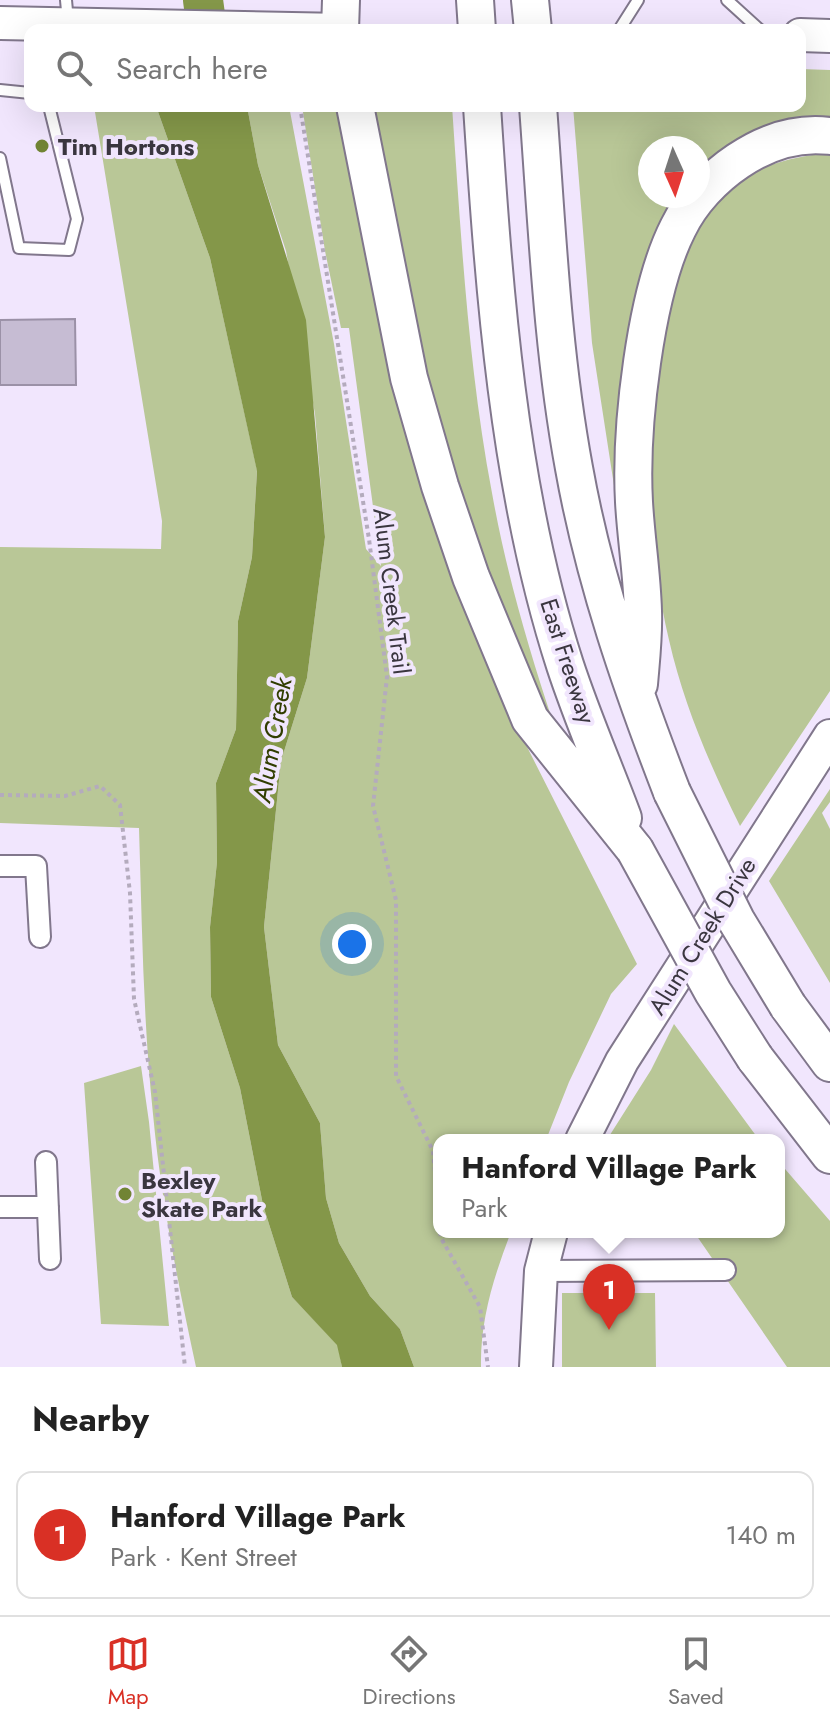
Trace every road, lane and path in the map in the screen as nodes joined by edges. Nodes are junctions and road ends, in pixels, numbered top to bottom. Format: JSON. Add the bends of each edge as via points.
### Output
{"nodes":[{"id":1,"x":341,"y":0,"type":"edge"},
{"id":2,"x":475,"y":0,"type":"edge"},
{"id":3,"x":530,"y":0,"type":"edge"},
{"id":4,"x":638,"y":0,"type":"edge"},
{"id":5,"x":727,"y":0,"type":"edge"},
{"id":6,"x":67,"y":12,"type":"edge"},
{"id":7,"x":0,"y":23,"type":"edge"},
{"id":8,"x":110,"y":24,"type":"edge"},
{"id":9,"x":342,"y":24,"type":"edge"},
{"id":10,"x":477,"y":24,"type":"edge"},
{"id":11,"x":532,"y":24,"type":"edge"},
{"id":12,"x":623,"y":24,"type":"edge"},
{"id":13,"x":753,"y":24,"type":"edge"},
{"id":14,"x":806,"y":35,"type":"edge"},
{"id":15,"x":830,"y":36,"type":"edge"},
{"id":16,"x":0,"y":90,"type":"edge"},
{"id":17,"x":24,"y":92,"type":"edge"},
{"id":18,"x":50,"y":112,"type":"edge"},
{"id":19,"x":301,"y":112,"type":"edge"},
{"id":20,"x":356,"y":112,"type":"edge"},
{"id":21,"x":482,"y":112,"type":"edge"},
{"id":22,"x":538,"y":112,"type":"edge"},
{"id":23,"x":830,"y":136,"type":"edge"},
{"id":24,"x":0,"y":158,"type":"edge"},
{"id":25,"x":638,"y":703,"type":"junction"},
{"id":26,"x":830,"y":736,"type":"edge"},
{"id":27,"x":0,"y":795,"type":"edge"},
{"id":28,"x":635,"y":850,"type":"junction"},
{"id":29,"x":0,"y":866,"type":"edge"},
{"id":30,"x":40,"y":937,"type":"dead end"},
{"id":31,"x":830,"y":1063,"type":"edge"},
{"id":32,"x":585,"y":1134,"type":"edge"},
{"id":33,"x":433,"y":1151,"type":"edge"},
{"id":34,"x":830,"y":1155,"type":"edge"},
{"id":35,"x":46,"y":1162,"type":"dead end"},
{"id":36,"x":0,"y":1207,"type":"edge"},
{"id":37,"x":48,"y":1207,"type":"junction"},
{"id":38,"x":441,"y":1238,"type":"edge"},
{"id":39,"x":549,"y":1238,"type":"edge"},
{"id":40,"x":50,"y":1259,"type":"dead end"},
{"id":41,"x":725,"y":1270,"type":"dead end"},
{"id":42,"x":541,"y":1271,"type":"junction"},
{"id":43,"x":185,"y":1367,"type":"edge"},
{"id":44,"x":488,"y":1367,"type":"edge"},
{"id":45,"x":536,"y":1367,"type":"edge"}],
"edges":[{"from":1,"to":9,"type":"highway"},
{"from":2,"to":10,"type":"highway"},
{"from":3,"to":11,"type":"highway"},
{"from":4,"to":12,"type":"lane"},
{"from":5,"to":13,"type":"lane"},
{"from":6,"to":7,"type":"main road"},
{"from":6,"to":8,"type":"main road"},
{"from":14,"to":15,"type":"main road"},
{"from":16,"to":17,"type":"lane"},
{"from":18,"to":24,"type":"lane","via":[[77,219],[69,250],[19,248]]},
{"from":19,"to":33,"type":"path","name":"Alum Creek Trail","via":[[387,677],[373,806],[396,900],[396,1076]]},
{"from":20,"to":28,"type":"highway","via":[[409,378],[471,577],[530,719]]},
{"from":21,"to":28,"type":"highway","name":"East Freeway","via":[[493,284],[525,500],[565,665]]},
{"from":22,"to":25,"type":"highway","via":[[552,296],[573,466],[599,577]]},
{"from":23,"to":25,"type":"highway","via":[[801,135],[747,155],[695,202],[669,248],[637,399],[633,499],[644,613]]},
{"from":25,"to":31,"type":"highway","bridge":true,"via":[[672,792],[736,920]]},
{"from":26,"to":32,"type":"main road","name":"Alum Creek Drive","via":[[622,1061]]},
{"from":27,"to":43,"type":"path","via":[[65,796],[100,786],[120,805],[134,999],[155,1092]]},
{"from":28,"to":34,"type":"highway","name":"East Freeway","bridge":true,"via":[[755,1058]]},
{"from":29,"to":30,"type":"street","via":[[36,866]]},
{"from":35,"to":37,"type":"street"},
{"from":36,"to":37,"type":"street"},
{"from":37,"to":40,"type":"street"},
{"from":38,"to":44,"type":"path","via":[[480,1307]]},
{"from":39,"to":42,"type":"main road"},
{"from":41,"to":42,"type":"street"},
{"from":42,"to":45,"type":"main road"}]}
